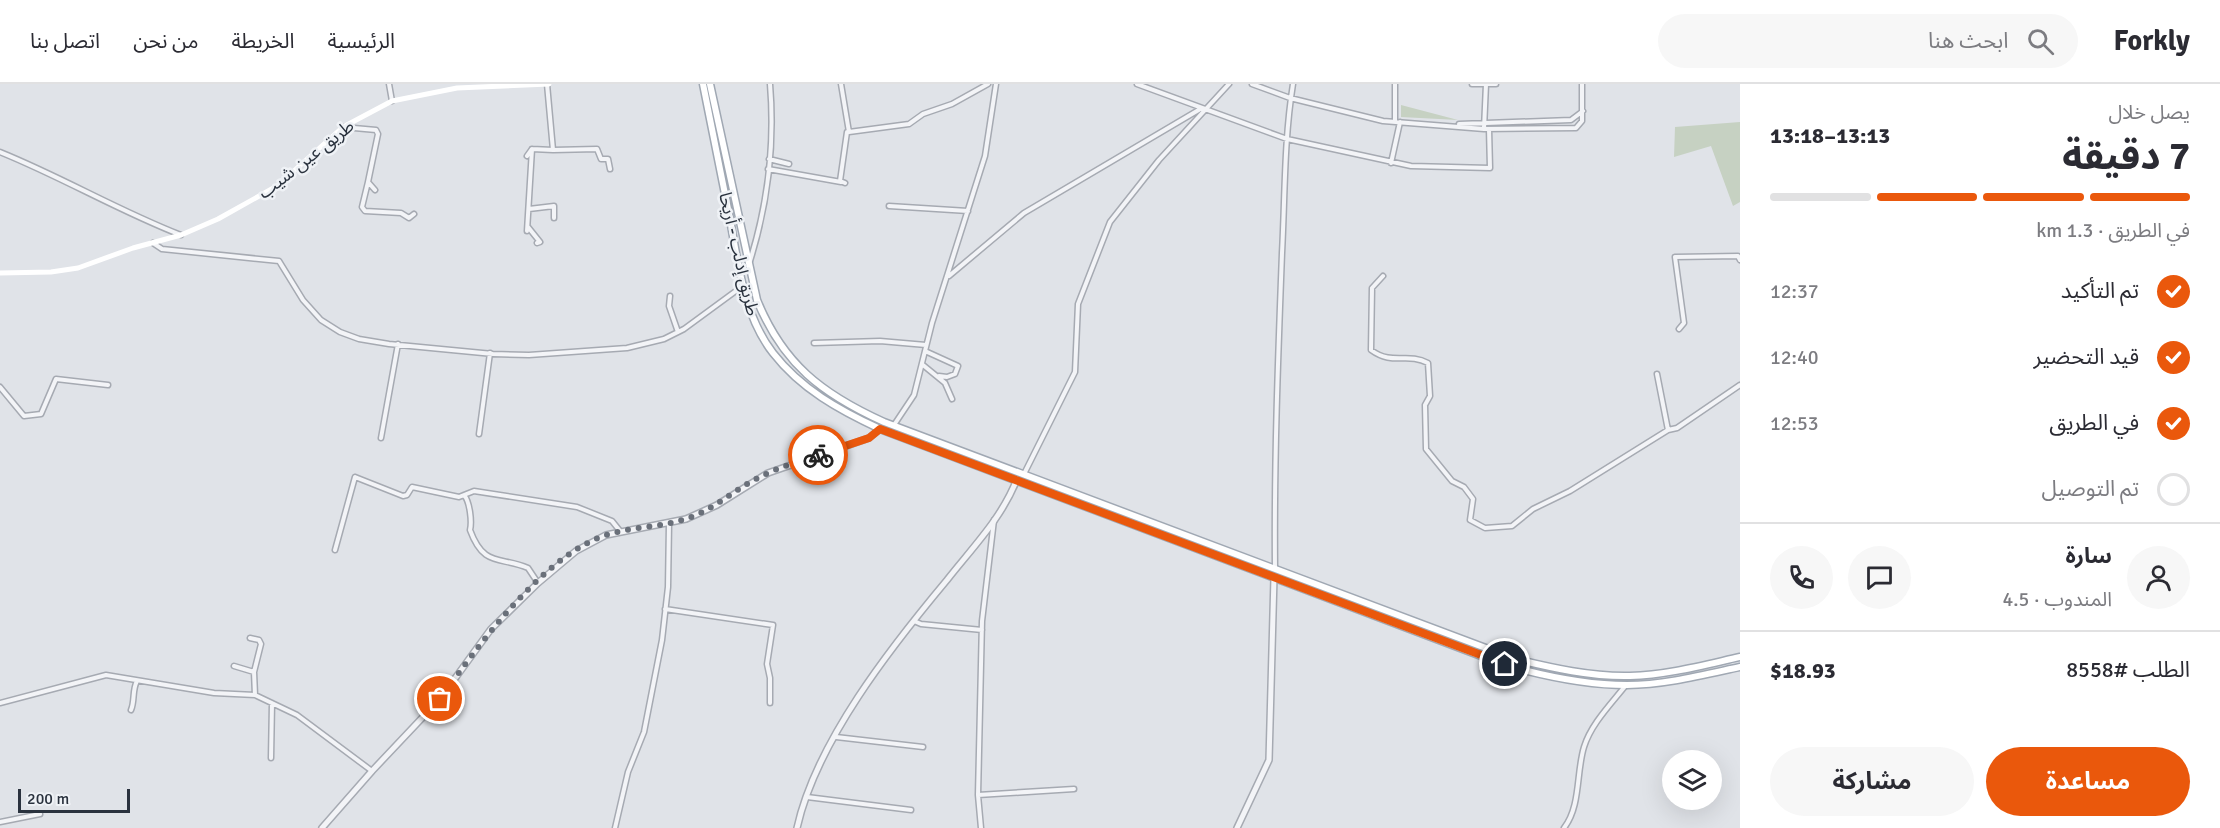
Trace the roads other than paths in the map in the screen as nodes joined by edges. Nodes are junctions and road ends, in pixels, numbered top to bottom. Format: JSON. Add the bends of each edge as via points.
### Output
{"nodes":[{"id":1,"x":389,"y":84,"type":"edge"},
{"id":2,"x":548,"y":84,"type":"edge"},
{"id":3,"x":770,"y":84,"type":"edge"},
{"id":4,"x":841,"y":84,"type":"edge"},
{"id":5,"x":988,"y":84,"type":"edge"},
{"id":6,"x":996,"y":84,"type":"edge"},
{"id":7,"x":1137,"y":84,"type":"edge"},
{"id":8,"x":1229,"y":84,"type":"edge"},
{"id":9,"x":1252,"y":84,"type":"edge"},
{"id":10,"x":1293,"y":84,"type":"edge"},
{"id":11,"x":1395,"y":84,"type":"edge"},
{"id":12,"x":1472,"y":84,"type":"edge"},
{"id":13,"x":1496,"y":84,"type":"edge"},
{"id":14,"x":1582,"y":84,"type":"edge"},
{"id":15,"x":1485,"y":85,"type":"edge"},
{"id":16,"x":707,"y":86,"type":"edge"},
{"id":17,"x":1290,"y":98,"type":"junction"},
{"id":18,"x":392,"y":101,"type":"junction"},
{"id":19,"x":1204,"y":108,"type":"junction"},
{"id":20,"x":1583,"y":111,"type":"junction"},
{"id":21,"x":1398,"y":122,"type":"junction"},
{"id":22,"x":1484,"y":123,"type":"junction"},
{"id":23,"x":1449,"y":125,"type":"junction"},
{"id":24,"x":343,"y":127,"type":"junction"},
{"id":25,"x":1486,"y":129,"type":"junction"},
{"id":26,"x":847,"y":132,"type":"junction"},
{"id":27,"x":1287,"y":138,"type":"junction"},
{"id":28,"x":532,"y":149,"type":"junction"},
{"id":29,"x":553,"y":150,"type":"junction"},
{"id":30,"x":0,"y":152,"type":"edge"},
{"id":31,"x":527,"y":156,"type":"dead end"},
{"id":32,"x":769,"y":159,"type":"junction"},
{"id":33,"x":1391,"y":163,"type":"junction"},
{"id":34,"x":789,"y":165,"type":"dead end"},
{"id":35,"x":610,"y":169,"type":"dead end"},
{"id":36,"x":768,"y":169,"type":"junction"},
{"id":37,"x":368,"y":182,"type":"junction"},
{"id":38,"x":375,"y":190,"type":"dead end"},
{"id":39,"x":890,"y":206,"type":"dead end"},
{"id":40,"x":529,"y":209,"type":"junction"},
{"id":41,"x":968,"y":211,"type":"junction"},
{"id":42,"x":414,"y":214,"type":"dead end"},
{"id":43,"x":554,"y":218,"type":"dead end"},
{"id":44,"x":182,"y":235,"type":"junction"},
{"id":45,"x":153,"y":243,"type":"junction"},
{"id":46,"x":537,"y":243,"type":"dead end"},
{"id":47,"x":1740,"y":260,"type":"edge"},
{"id":48,"x":749,"y":264,"type":"junction"},
{"id":49,"x":0,"y":273,"type":"edge"},
{"id":50,"x":1383,"y":276,"type":"dead end"},
{"id":51,"x":948,"y":277,"type":"junction"},
{"id":52,"x":744,"y":285,"type":"junction"},
{"id":53,"x":670,"y":296,"type":"dead end"},
{"id":54,"x":1679,"y":329,"type":"dead end"},
{"id":55,"x":678,"y":332,"type":"junction"},
{"id":56,"x":814,"y":343,"type":"dead end"},
{"id":57,"x":398,"y":344,"type":"junction"},
{"id":58,"x":926,"y":345,"type":"junction"},
{"id":59,"x":925,"y":351,"type":"junction"},
{"id":60,"x":490,"y":354,"type":"junction"},
{"id":61,"x":923,"y":364,"type":"junction"},
{"id":62,"x":1657,"y":374,"type":"dead end"},
{"id":63,"x":939,"y":376,"type":"junction"},
{"id":64,"x":108,"y":385,"type":"dead end"},
{"id":65,"x":1740,"y":385,"type":"edge"},
{"id":66,"x":0,"y":387,"type":"edge"},
{"id":67,"x":952,"y":399,"type":"dead end"},
{"id":68,"x":894,"y":425,"type":"junction"},
{"id":69,"x":880,"y":429,"type":"junction"},
{"id":70,"x":1668,"y":430,"type":"junction"},
{"id":71,"x":479,"y":434,"type":"dead end"},
{"id":72,"x":381,"y":438,"type":"dead end"},
{"id":73,"x":956,"y":448,"type":"junction"},
{"id":74,"x":953,"y":456,"type":"junction"},
{"id":75,"x":1024,"y":474,"type":"junction"},
{"id":76,"x":1017,"y":479,"type":"junction"},
{"id":77,"x":464,"y":495,"type":"junction"},
{"id":78,"x":994,"y":520,"type":"junction"},
{"id":79,"x":669,"y":524,"type":"junction"},
{"id":80,"x":620,"y":531,"type":"junction"},
{"id":81,"x":335,"y":550,"type":"dead end"},
{"id":82,"x":1257,"y":562,"type":"junction"},
{"id":83,"x":1275,"y":568,"type":"junction"},
{"id":84,"x":1254,"y":569,"type":"junction"},
{"id":85,"x":1274,"y":577,"type":"junction"},
{"id":86,"x":538,"y":583,"type":"junction"},
{"id":87,"x":665,"y":609,"type":"junction"},
{"id":88,"x":914,"y":621,"type":"junction"},
{"id":89,"x":982,"y":630,"type":"junction"},
{"id":90,"x":250,"y":638,"type":"dead end"},
{"id":91,"x":1740,"y":657,"type":"edge"},
{"id":92,"x":234,"y":666,"type":"dead end"},
{"id":93,"x":1740,"y":667,"type":"edge"},
{"id":94,"x":254,"y":672,"type":"junction"},
{"id":95,"x":137,"y":681,"type":"junction"},
{"id":96,"x":1627,"y":685,"type":"junction"},
{"id":97,"x":255,"y":695,"type":"junction"},
{"id":98,"x":0,"y":703,"type":"edge"},
{"id":99,"x":272,"y":703,"type":"junction"},
{"id":100,"x":770,"y":703,"type":"dead end"},
{"id":101,"x":131,"y":711,"type":"dead end"},
{"id":102,"x":836,"y":737,"type":"junction"},
{"id":103,"x":923,"y":747,"type":"dead end"},
{"id":104,"x":271,"y":758,"type":"dead end"},
{"id":105,"x":372,"y":771,"type":"junction"},
{"id":106,"x":1074,"y":789,"type":"dead end"},
{"id":107,"x":978,"y":795,"type":"junction"},
{"id":108,"x":807,"y":797,"type":"junction"},
{"id":109,"x":911,"y":810,"type":"dead end"},
{"id":110,"x":40,"y":814,"type":"dead end"},
{"id":111,"x":0,"y":822,"type":"edge"},
{"id":112,"x":322,"y":828,"type":"edge"},
{"id":113,"x":615,"y":828,"type":"edge"},
{"id":114,"x":797,"y":828,"type":"edge"},
{"id":115,"x":981,"y":828,"type":"edge"},
{"id":116,"x":1237,"y":828,"type":"edge"},
{"id":117,"x":1564,"y":828,"type":"edge"}],
"edges":[{"from":1,"to":18,"type":"street"},
{"from":2,"to":18,"type":"main road","name":"طريق عين شيب","via":[[457,88]]},
{"from":2,"to":29,"type":"street"},
{"from":3,"to":32,"type":"street","via":[[773,110]]},
{"from":4,"to":26,"type":"street"},
{"from":5,"to":26,"type":"street","via":[[909,124]]},
{"from":6,"to":41,"type":"street","via":[[985,156]]},
{"from":7,"to":19,"type":"street"},
{"from":8,"to":19,"type":"street"},
{"from":9,"to":17,"type":"street"},
{"from":10,"to":17,"type":"street"},
{"from":11,"to":21,"type":"street"},
{"from":12,"to":15,"type":"street"},
{"from":13,"to":15,"type":"street"},
{"from":14,"to":20,"type":"street"},
{"from":15,"to":22,"type":"street"},
{"from":16,"to":48,"type":"main road","name":"طريق إدلب - أريحا"},
{"from":16,"to":52,"type":"main road","name":"طريق إدلب - أريحا"},
{"from":17,"to":21,"type":"street"},
{"from":17,"to":27,"type":"street"},
{"from":18,"to":24,"type":"main road","name":"طريق عين شيب"},
{"from":19,"to":27,"type":"street"},
{"from":19,"to":51,"type":"street","via":[[1024,213]]},
{"from":19,"to":75,"type":"street","via":[[1110,222],[1078,304],[1075,372]]},
{"from":20,"to":22,"type":"street","via":[[1571,120]]},
{"from":20,"to":25,"type":"street","via":[[1582,121],[1573,129]]},
{"from":21,"to":23,"type":"street"},
{"from":21,"to":33,"type":"street"},
{"from":22,"to":23,"type":"street"},
{"from":22,"to":25,"type":"street"},
{"from":23,"to":25,"type":"street"},
{"from":24,"to":37,"type":"street","via":[[376,130],[378,134]]},
{"from":24,"to":44,"type":"main road","name":"طريق عين شيب","via":[[277,186]]},
{"from":25,"to":33,"type":"street","via":[[1490,168]]},
{"from":26,"to":36,"type":"street","via":[[843,183]]},
{"from":27,"to":33,"type":"street"},
{"from":27,"to":83,"type":"street","via":[[1278,312]]},
{"from":28,"to":29,"type":"street"},
{"from":28,"to":31,"type":"street"},
{"from":28,"to":40,"type":"street"},
{"from":29,"to":35,"type":"street","via":[[597,149],[601,159],[608,159]]},
{"from":30,"to":44,"type":"street","via":[[67,180],[133,216]]},
{"from":32,"to":34,"type":"street"},
{"from":32,"to":36,"type":"street"},
{"from":36,"to":48,"type":"street","via":[[764,215]]},
{"from":37,"to":38,"type":"street"},
{"from":37,"to":42,"type":"street","via":[[362,207],[365,211],[401,213],[409,218]]},
{"from":39,"to":41,"type":"street"},
{"from":40,"to":43,"type":"street","via":[[554,206]]},
{"from":40,"to":46,"type":"street","via":[[527,229],[540,242]]},
{"from":41,"to":51,"type":"street"},
{"from":44,"to":45,"type":"main road","name":"طريق عين شيب"},
{"from":45,"to":49,"type":"main road","name":"طريق عين شيب","via":[[78,268]]},
{"from":45,"to":57,"type":"street","via":[[162,249],[279,261],[303,300],[321,320],[359,339]]},
{"from":47,"to":54,"type":"street","via":[[1737,256],[1675,257],[1684,323]]},
{"from":48,"to":68,"type":"main road","name":"طريق إدلب - أريحا","via":[[768,327],[806,376],[846,405]]},
{"from":50,"to":70,"type":"street","via":[[1372,288],[1371,350],[1389,360],[1415,358],[1428,363],[1426,449],[1452,482],[1464,487],[1473,499],[1470,520],[1479,527],[1512,526],[1533,509],[1570,491]]},
{"from":51,"to":58,"type":"street"},
{"from":52,"to":55,"type":"street"},
{"from":52,"to":69,"type":"main road","name":"طريق إدلب - أريحا","via":[[749,308],[774,354],[814,393],[840,411]]},
{"from":53,"to":55,"type":"street","via":[[669,306]]},
{"from":55,"to":60,"type":"street","via":[[627,348]]},
{"from":56,"to":58,"type":"street","via":[[880,341]]},
{"from":57,"to":60,"type":"street"},
{"from":57,"to":72,"type":"street"},
{"from":58,"to":59,"type":"street"},
{"from":59,"to":61,"type":"street"},
{"from":59,"to":63,"type":"street","via":[[958,366],[955,374]]},
{"from":60,"to":71,"type":"street"},
{"from":61,"to":63,"type":"street"},
{"from":61,"to":68,"type":"street","via":[[914,395]]},
{"from":62,"to":70,"type":"street"},
{"from":63,"to":67,"type":"street"},
{"from":64,"to":66,"type":"street","via":[[56,379],[41,414],[24,416]]},
{"from":65,"to":70,"type":"street","via":[[1677,428]]},
{"from":68,"to":73,"type":"main road","name":"طريق إدلب - أريحا"},
{"from":69,"to":74,"type":"main road","name":"طريق إدلب - أريحا"},
{"from":69,"to":79,"type":"street","via":[[869,438],[768,473],[717,505]]},
{"from":73,"to":74,"type":"main road"},
{"from":73,"to":75,"type":"main road","name":"طريق إدلب - أريحا"},
{"from":74,"to":76,"type":"main road","name":"طريق إدلب - أريحا"},
{"from":75,"to":82,"type":"main road","name":"طريق إدلب - أريحا"},
{"from":76,"to":78,"type":"street"},
{"from":76,"to":84,"type":"main road","name":"طريق إدلب - أريحا"},
{"from":77,"to":80,"type":"street","via":[[474,491],[577,507],[612,521]]},
{"from":77,"to":81,"type":"street","via":[[412,487],[404,496],[355,477]]},
{"from":77,"to":86,"type":"street","via":[[470,530],[482,552],[507,564],[525,566]]},
{"from":78,"to":88,"type":"street"},
{"from":78,"to":89,"type":"street"},
{"from":79,"to":80,"type":"street"},
{"from":79,"to":87,"type":"street"},
{"from":80,"to":86,"type":"street","via":[[586,544]]},
{"from":82,"to":83,"type":"main road","name":"طريق إدلب - أريحا"},
{"from":82,"to":84,"type":"main road"},
{"from":83,"to":91,"type":"main road","name":"طريق إدلب - أريحا","via":[[1515,659],[1553,668],[1629,676]]},
{"from":84,"to":85,"type":"main road","name":"طريق إدلب - أريحا"},
{"from":85,"to":96,"type":"main road","name":"طريق إدلب - أريحا","via":[[1505,664],[1546,676]]},
{"from":85,"to":116,"type":"street","via":[[1269,760]]},
{"from":86,"to":105,"type":"street","via":[[491,629],[440,699]]},
{"from":87,"to":100,"type":"street","via":[[772,625],[767,664]]},
{"from":87,"to":113,"type":"street","via":[[650,703]]},
{"from":88,"to":89,"type":"street"},
{"from":88,"to":102,"type":"street","via":[[878,665]]},
{"from":89,"to":107,"type":"street"},
{"from":90,"to":94,"type":"street","via":[[261,644]]},
{"from":92,"to":94,"type":"street"},
{"from":93,"to":96,"type":"main road","name":"طريق إدلب - أريحا"},
{"from":94,"to":97,"type":"street"},
{"from":95,"to":97,"type":"street"},
{"from":95,"to":98,"type":"street","via":[[106,675]]},
{"from":95,"to":101,"type":"street"},
{"from":96,"to":117,"type":"street","via":[[1591,730],[1584,748],[1572,818]]},
{"from":97,"to":99,"type":"street"},
{"from":99,"to":104,"type":"street"},
{"from":99,"to":105,"type":"street","via":[[297,715]]},
{"from":102,"to":103,"type":"street"},
{"from":102,"to":108,"type":"street"},
{"from":105,"to":112,"type":"street"},
{"from":106,"to":107,"type":"street"},
{"from":107,"to":115,"type":"street"},
{"from":108,"to":109,"type":"street"},
{"from":108,"to":114,"type":"street"},
{"from":110,"to":111,"type":"street"}]}
